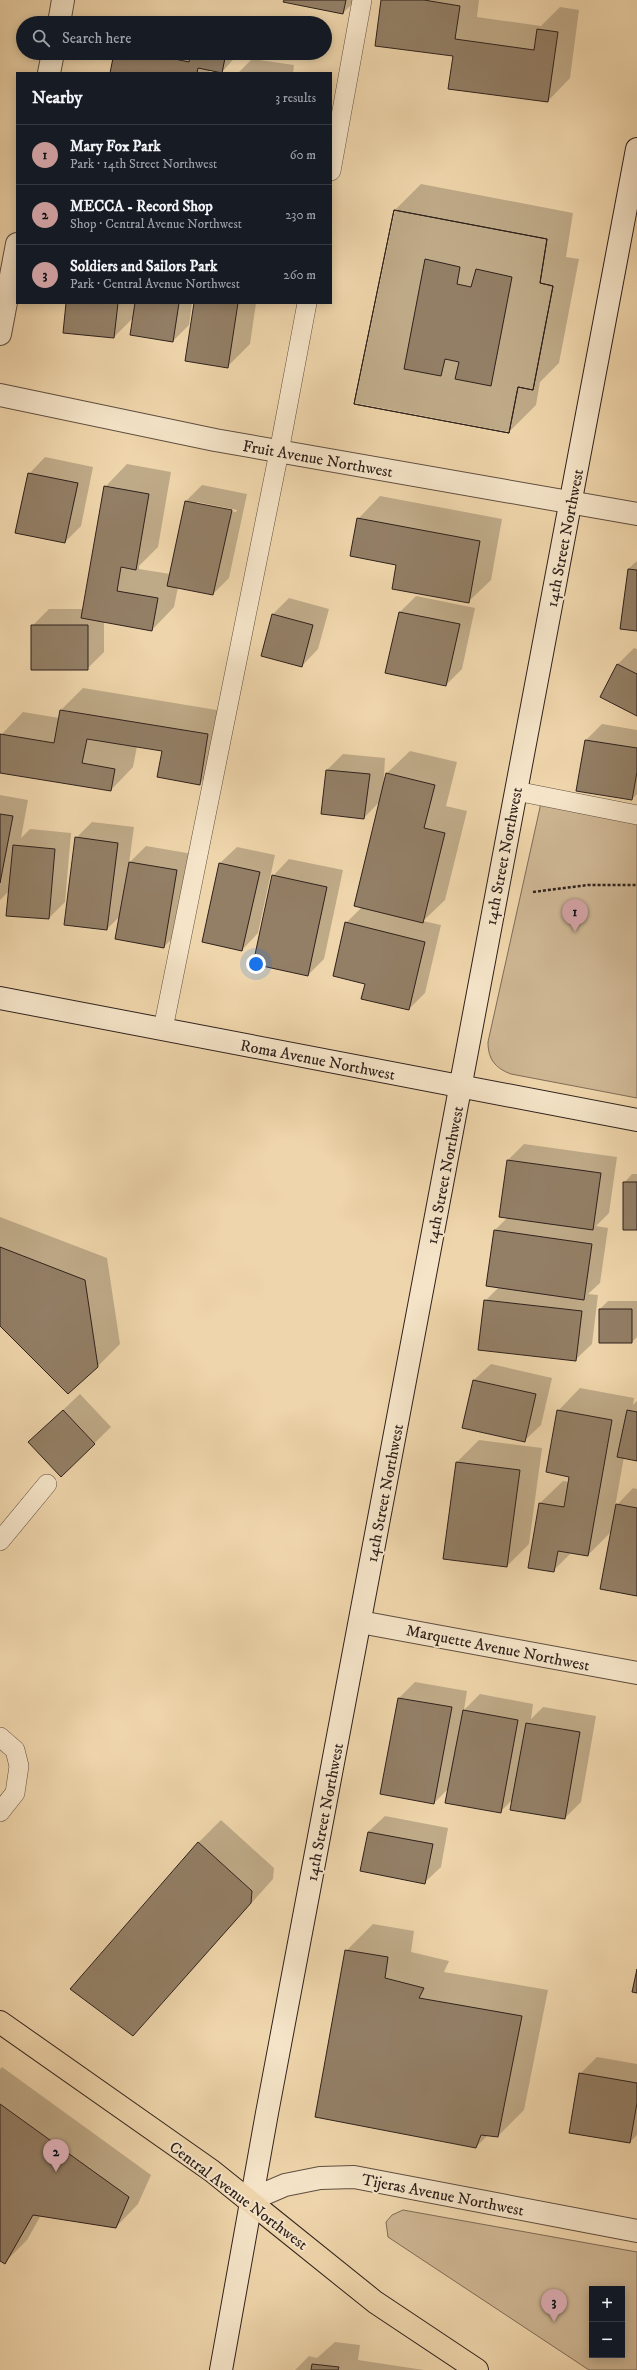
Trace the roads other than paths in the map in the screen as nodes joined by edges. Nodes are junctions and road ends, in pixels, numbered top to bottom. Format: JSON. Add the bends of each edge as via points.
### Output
{"nodes":[{"id":1,"x":63,"y":0,"type":"edge"},
{"id":2,"x":362,"y":0,"type":"edge"},
{"id":3,"x":60,"y":16,"type":"edge"},
{"id":4,"x":52,"y":60,"type":"edge"},
{"id":5,"x":49,"y":72,"type":"edge"},
{"id":6,"x":637,"y":150,"type":"edge"},
{"id":7,"x":332,"y":165,"type":"edge"},
{"id":8,"x":16,"y":249,"type":"edge"},
{"id":9,"x":307,"y":304,"type":"edge"},
{"id":10,"x":0,"y":334,"type":"edge"},
{"id":11,"x":0,"y":395,"type":"edge"},
{"id":12,"x":279,"y":452,"type":"junction"},
{"id":13,"x":570,"y":501,"type":"junction"},
{"id":14,"x":637,"y":514,"type":"edge"},
{"id":15,"x":516,"y":791,"type":"junction"},
{"id":16,"x":637,"y":815,"type":"edge"},
{"id":17,"x":0,"y":998,"type":"edge"},
{"id":18,"x":163,"y":1029,"type":"junction"},
{"id":19,"x":460,"y":1086,"type":"junction"},
{"id":20,"x":637,"y":1120,"type":"edge"},
{"id":21,"x":47,"y":1484,"type":"dead end"},
{"id":22,"x":0,"y":1541,"type":"edge"},
{"id":23,"x":360,"y":1622,"type":"junction"},
{"id":24,"x":637,"y":1673,"type":"edge"},
{"id":25,"x":0,"y":1737,"type":"edge"},
{"id":26,"x":0,"y":1812,"type":"edge"},
{"id":27,"x":0,"y":2022,"type":"edge"},
{"id":28,"x":250,"y":2200,"type":"junction"},
{"id":29,"x":637,"y":2231,"type":"edge"},
{"id":30,"x":221,"y":2370,"type":"edge"},
{"id":31,"x":477,"y":2370,"type":"edge"}],
"edges":[{"from":1,"to":3,"type":"street"},
{"from":2,"to":7,"type":"lane"},
{"from":4,"to":5,"type":"street"},
{"from":6,"to":13,"type":"street","name":"14th Street Northwest"},
{"from":8,"to":10,"type":"street"},
{"from":9,"to":12,"type":"lane"},
{"from":11,"to":12,"type":"street","name":"Fruit Avenue Northwest"},
{"from":12,"to":13,"type":"street","name":"Fruit Avenue Northwest"},
{"from":12,"to":18,"type":"lane"},
{"from":13,"to":14,"type":"street","name":"Fruit Avenue Northwest"},
{"from":13,"to":15,"type":"street","name":"14th Street Northwest"},
{"from":15,"to":16,"type":"lane"},
{"from":15,"to":19,"type":"street","name":"14th Street Northwest"},
{"from":17,"to":18,"type":"street","name":"Roma Avenue Northwest"},
{"from":18,"to":19,"type":"street","name":"Roma Avenue Northwest"},
{"from":19,"to":20,"type":"street","name":"Roma Avenue Northwest"},
{"from":19,"to":23,"type":"street","name":"14th Street Northwest"},
{"from":21,"to":22,"type":"lane"},
{"from":23,"to":24,"type":"street","name":"Marquette Avenue Northwest"},
{"from":23,"to":28,"type":"street","name":"14th Street Northwest"},
{"from":25,"to":26,"type":"lane","via":[[16,1750],[19,1766],[16,1793]]},
{"from":27,"to":28,"type":"main road","name":"Central Avenue Northwest"},
{"from":28,"to":29,"type":"street","name":"Tijeras Avenue Northwest","via":[[285,2185],[320,2178],[354,2177]]},
{"from":28,"to":30,"type":"street","name":"14th Street Northwest"},
{"from":28,"to":31,"type":"main road","name":"Central Avenue Northwest","via":[[375,2302]]}]}
